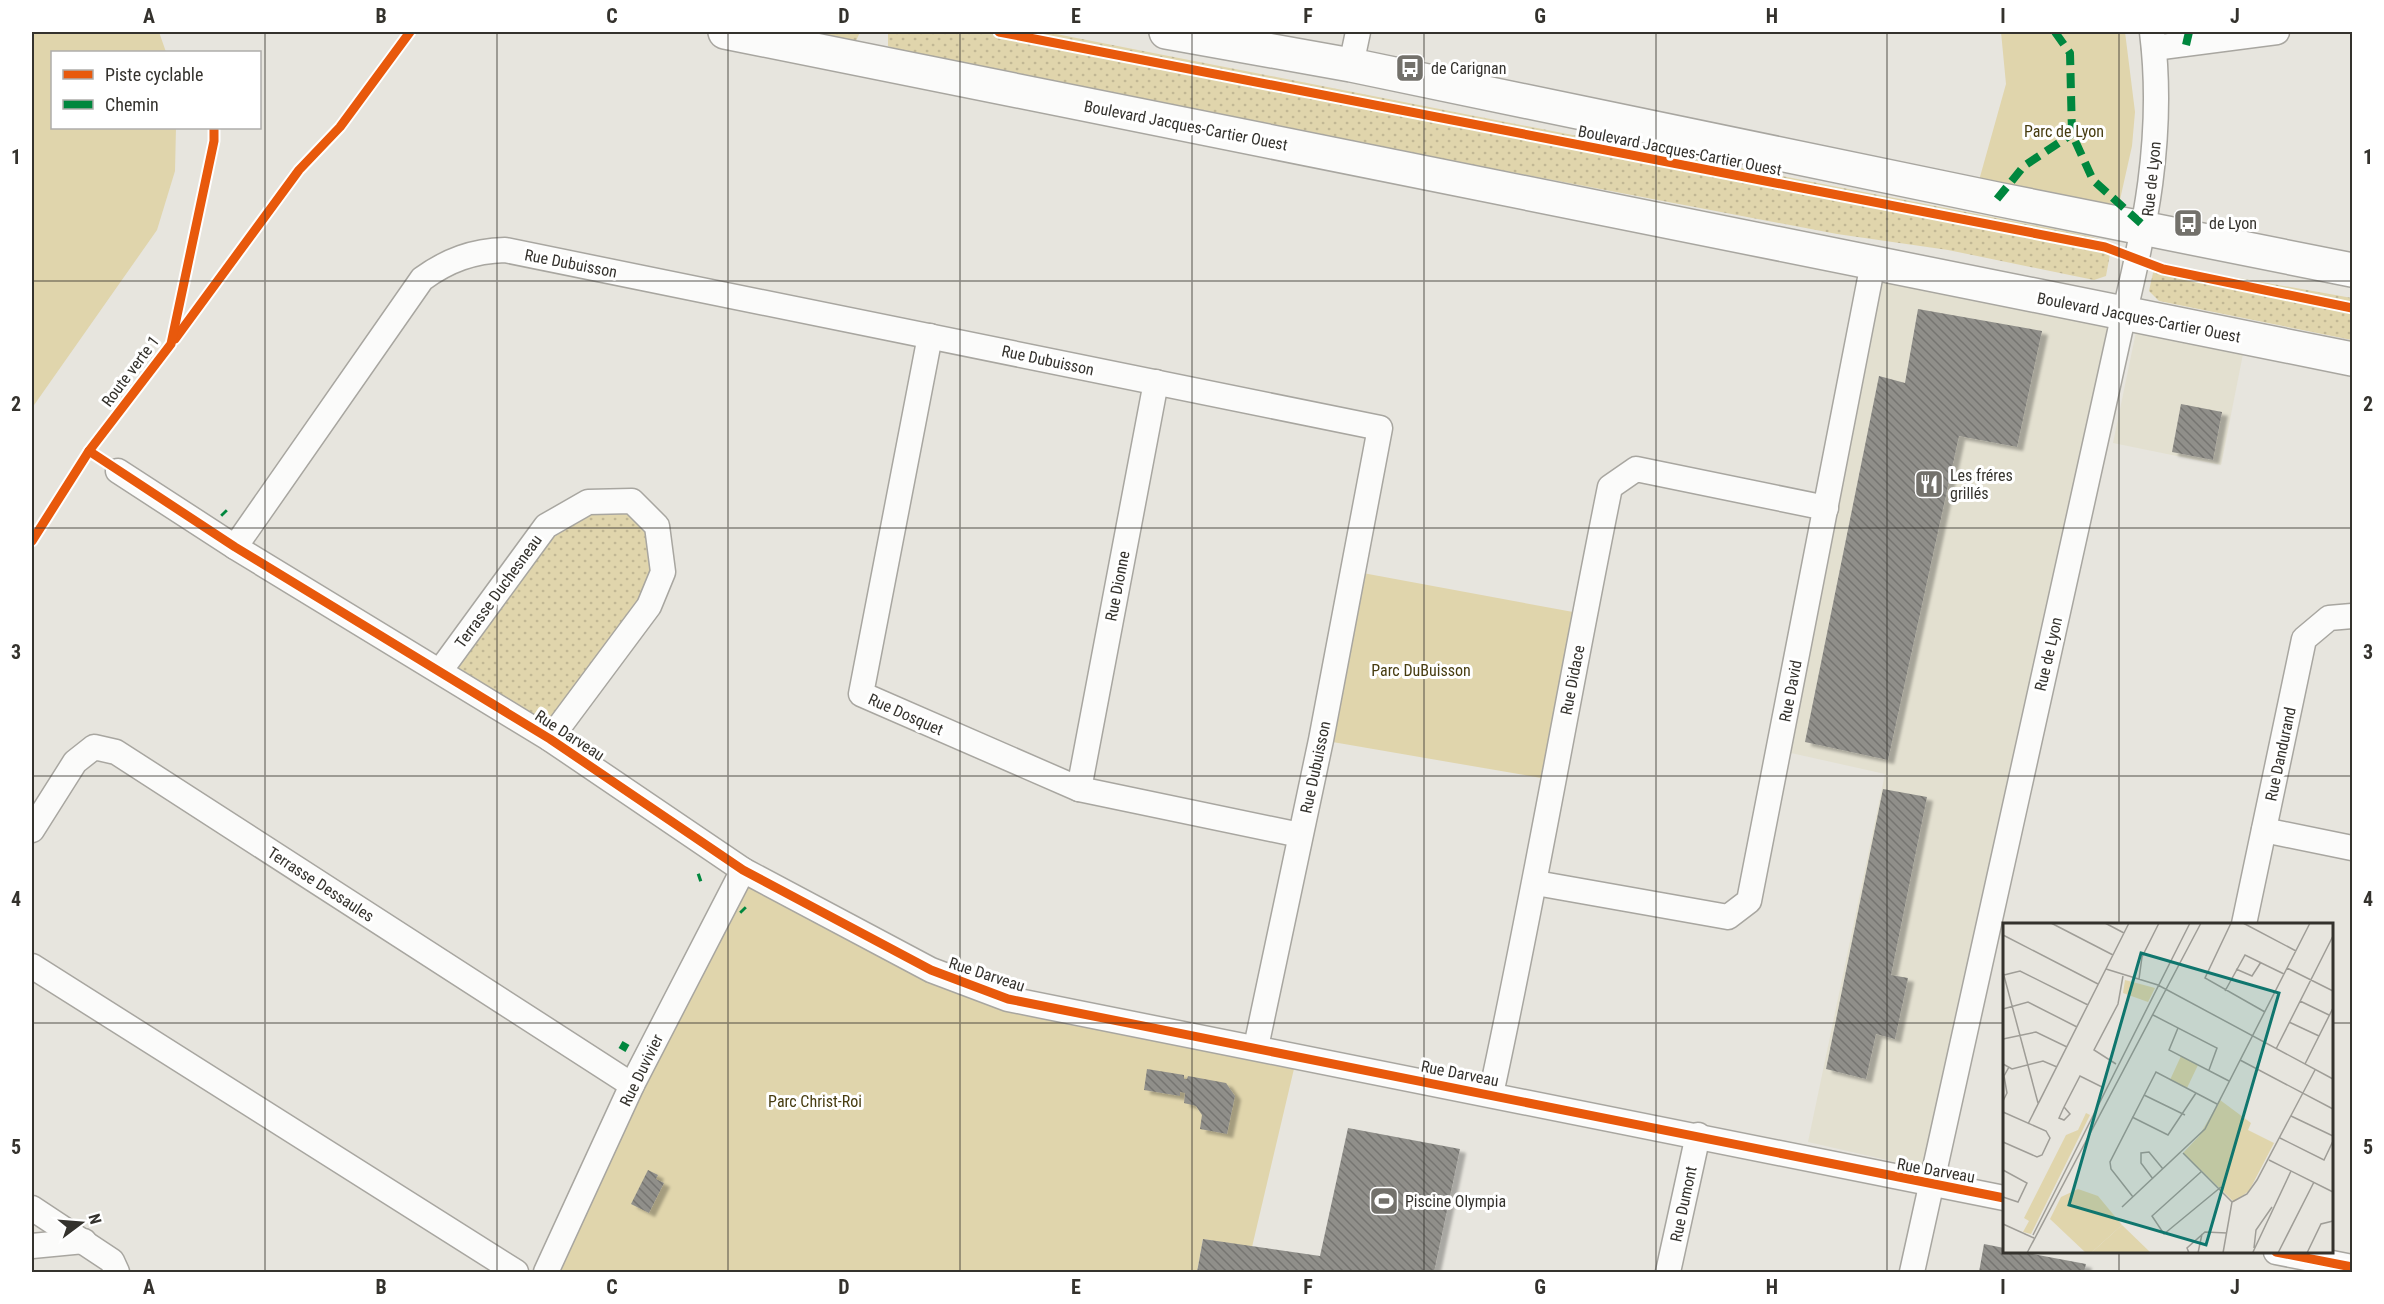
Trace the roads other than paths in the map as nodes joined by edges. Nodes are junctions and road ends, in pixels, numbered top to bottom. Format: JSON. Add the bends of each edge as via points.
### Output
{"nodes":[{"id":1,"x":725,"y":32,"type":"edge"},
{"id":2,"x":1166,"y":32,"type":"edge"},
{"id":3,"x":1358,"y":32,"type":"edge"},
{"id":4,"x":2277,"y":32,"type":"edge"},
{"id":5,"x":2153,"y":40,"type":"edge"},
{"id":6,"x":1351,"y":66,"type":"junction"},
{"id":7,"x":2145,"y":227,"type":"junction"},
{"id":8,"x":1873,"y":263,"type":"junction"},
{"id":9,"x":2352,"y":270,"type":"edge"},
{"id":10,"x":2124,"y":314,"type":"junction"},
{"id":11,"x":930,"y":336,"type":"junction"},
{"id":12,"x":2352,"y":359,"type":"edge"},
{"id":13,"x":1156,"y":382,"type":"junction"},
{"id":14,"x":118,"y":471,"type":"dead end"},
{"id":15,"x":1826,"y":508,"type":"junction"},
{"id":16,"x":235,"y":547,"type":"junction"},
{"id":17,"x":2352,"y":616,"type":"edge"},
{"id":18,"x":440,"y":671,"type":"junction"},
{"id":19,"x":550,"y":739,"type":"junction"},
{"id":20,"x":1079,"y":789,"type":"junction"},
{"id":21,"x":32,"y":830,"type":"edge"},
{"id":22,"x":2264,"y":830,"type":"junction"},
{"id":23,"x":1300,"y":835,"type":"junction"},
{"id":24,"x":2352,"y":848,"type":"edge"},
{"id":25,"x":742,"y":870,"type":"junction"},
{"id":26,"x":1536,"y":883,"type":"junction"},
{"id":27,"x":2244,"y":923,"type":"edge"},
{"id":28,"x":32,"y":966,"type":"edge"},
{"id":29,"x":1256,"y":1047,"type":"junction"},
{"id":30,"x":632,"y":1085,"type":"junction"},
{"id":31,"x":1491,"y":1094,"type":"junction"},
{"id":32,"x":1698,"y":1135,"type":"junction"},
{"id":33,"x":1930,"y":1185,"type":"junction"},
{"id":34,"x":2003,"y":1198,"type":"edge"},
{"id":35,"x":32,"y":1208,"type":"edge"},
{"id":36,"x":84,"y":1241,"type":"junction"},
{"id":37,"x":32,"y":1246,"type":"edge"},
{"id":38,"x":2286,"y":1253,"type":"edge"},
{"id":39,"x":2352,"y":1267,"type":"edge"},
{"id":40,"x":117,"y":1272,"type":"edge"},
{"id":41,"x":516,"y":1272,"type":"edge"},
{"id":42,"x":546,"y":1272,"type":"edge"},
{"id":43,"x":1668,"y":1272,"type":"edge"},
{"id":44,"x":1911,"y":1272,"type":"edge"}],
"edges":[{"from":1,"to":8,"type":"main road","name":"Boulevard Jacques-Cartier Ouest"},
{"from":2,"to":6,"type":"main road","name":"Boulevard Jacques-Cartier Ouest"},
{"from":3,"to":6,"type":"street"},
{"from":4,"to":5,"type":"street"},
{"from":5,"to":7,"type":"street","name":"Rue de Lyon","via":[[2156,148]]},
{"from":6,"to":7,"type":"main road","name":"Boulevard Jacques-Cartier Ouest"},
{"from":7,"to":9,"type":"main road","name":"Boulevard Jacques-Cartier Ouest"},
{"from":7,"to":10,"type":"street","name":"Rue de Lyon"},
{"from":8,"to":10,"type":"main road","name":"Boulevard Jacques-Cartier Ouest"},
{"from":8,"to":15,"type":"street","name":"Rue David"},
{"from":10,"to":12,"type":"main road","name":"Boulevard Jacques-Cartier Ouest"},
{"from":10,"to":33,"type":"street","name":"Rue de Lyon"},
{"from":11,"to":13,"type":"street","name":"Rue Dubuisson"},
{"from":11,"to":16,"type":"street","name":"Rue Dubuisson","via":[[506,250],[464,255],[422,279]]},
{"from":11,"to":20,"type":"street","name":"Rue Dosquet","via":[[861,694]]},
{"from":13,"to":20,"type":"street","name":"Rue Dionne"},
{"from":13,"to":23,"type":"street","name":"Rue Dubuisson","via":[[1380,428]]},
{"from":14,"to":16,"type":"street","name":"Rue Darveau"},
{"from":15,"to":26,"type":"street","name":"Rue David","via":[[1749,901],[1728,917]]},
{"from":15,"to":26,"type":"street","name":"Rue Didace","via":[[1636,469],[1610,487]]},
{"from":16,"to":18,"type":"street","name":"Rue Darveau"},
{"from":17,"to":22,"type":"street","name":"Rue Dandurand","via":[[2329,618],[2304,639]]},
{"from":18,"to":19,"type":"street","name":"Rue Darveau"},
{"from":18,"to":19,"type":"street","name":"Terrasse Duchesneau","via":[[546,526],[588,502],[632,501],[657,526],[663,572],[649,606]]},
{"from":19,"to":25,"type":"street","name":"Rue Darveau"},
{"from":20,"to":23,"type":"street","name":"Rue Dosquet"},
{"from":21,"to":30,"type":"street","name":"Terrasse Dessaules","via":[[75,762],[94,747],[116,752]]},
{"from":22,"to":24,"type":"street"},
{"from":22,"to":27,"type":"street","name":"Rue Dandurand"},
{"from":23,"to":29,"type":"street","name":"Rue Dubuisson"},
{"from":25,"to":29,"type":"street","name":"Rue Darveau","via":[[931,970],[1008,999]]},
{"from":25,"to":30,"type":"street","name":"Rue Duvivier"},
{"from":26,"to":31,"type":"street","name":"Rue Didace"},
{"from":28,"to":41,"type":"street"},
{"from":29,"to":31,"type":"street","name":"Rue Darveau"},
{"from":30,"to":42,"type":"street","name":"Rue Duvivier"},
{"from":31,"to":32,"type":"street","name":"Rue Darveau"},
{"from":32,"to":33,"type":"street","name":"Rue Darveau"},
{"from":32,"to":43,"type":"street","name":"Rue Dumont"},
{"from":33,"to":34,"type":"street","name":"Rue Darveau"},
{"from":33,"to":44,"type":"street","name":"Rue de Lyon"},
{"from":35,"to":36,"type":"street"},
{"from":36,"to":37,"type":"street"},
{"from":36,"to":40,"type":"street","via":[[112,1261]]},
{"from":38,"to":39,"type":"street"}]}
